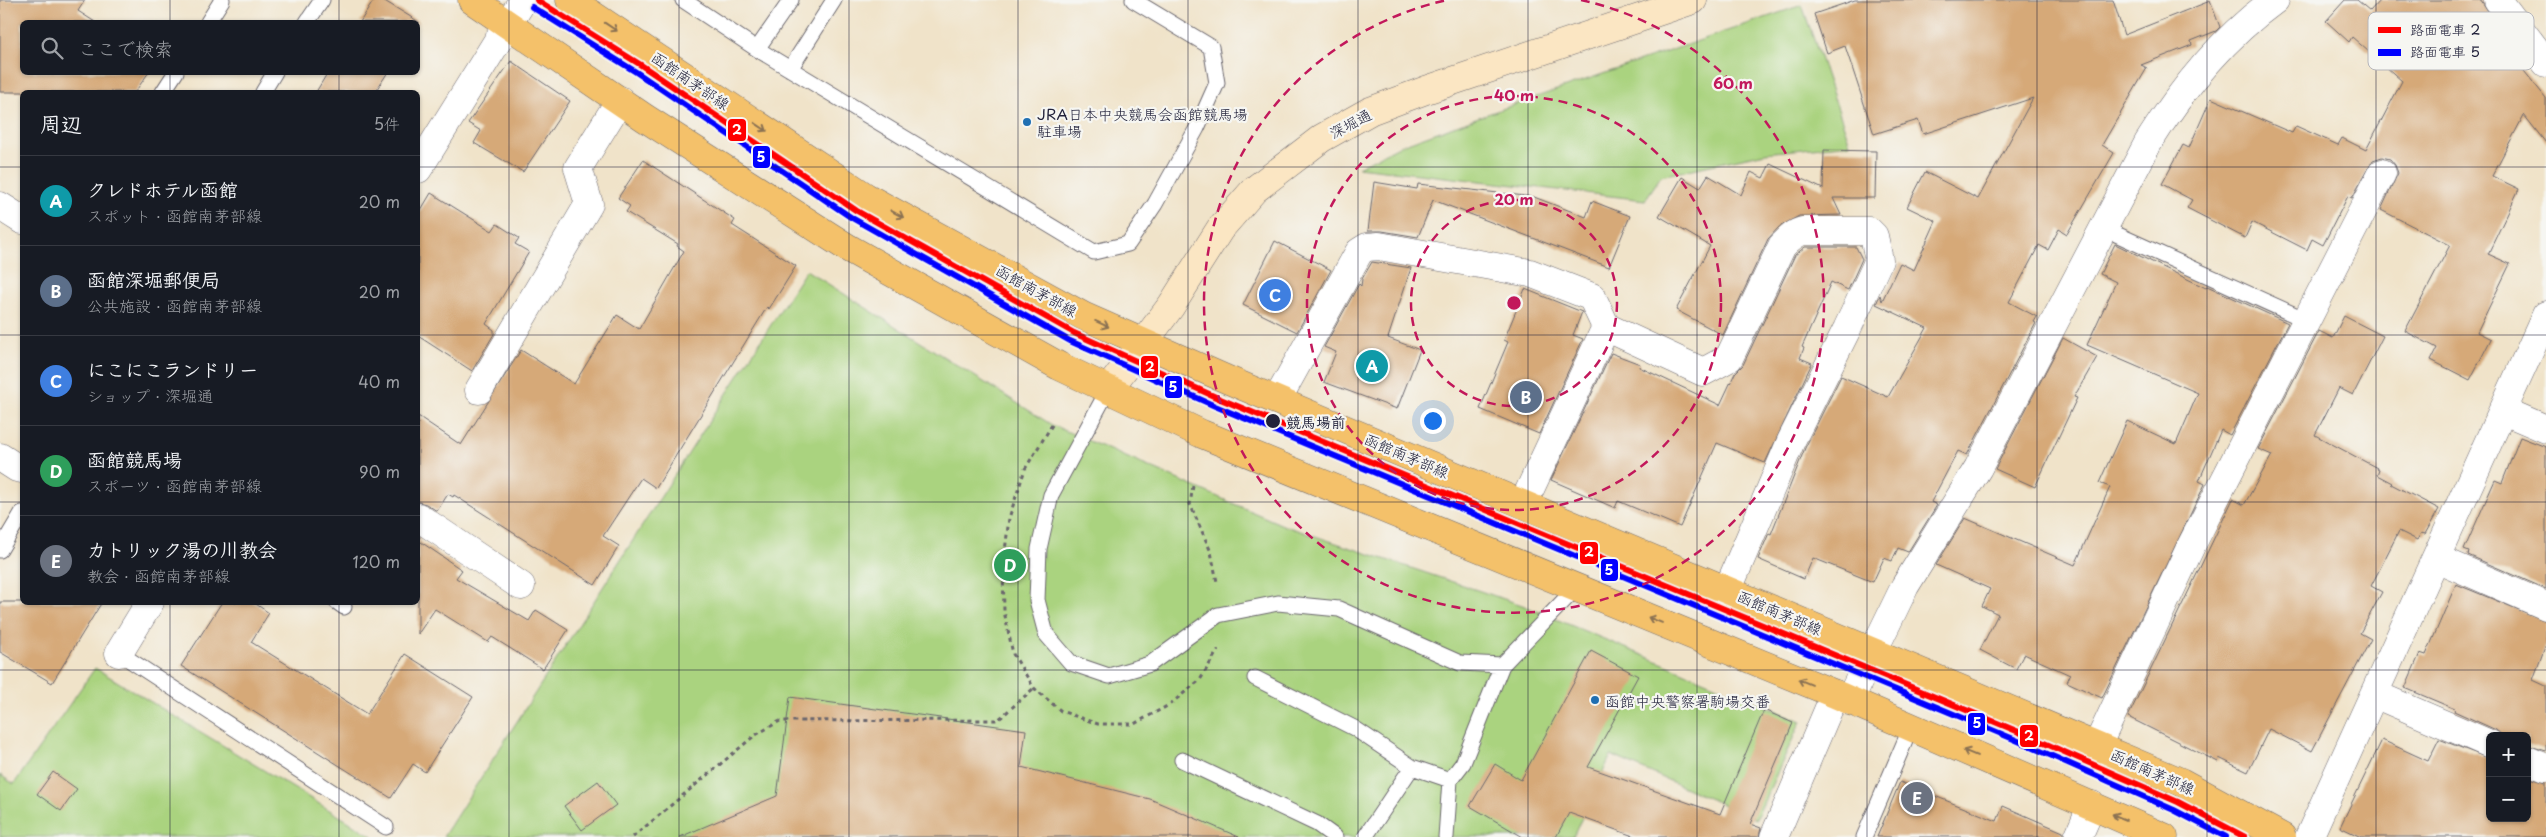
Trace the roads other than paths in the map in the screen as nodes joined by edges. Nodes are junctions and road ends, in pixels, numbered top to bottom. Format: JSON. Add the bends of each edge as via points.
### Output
{"nodes":[{"id":1,"x":222,"y":0,"type":"edge"},
{"id":2,"x":322,"y":0,"type":"edge"},
{"id":3,"x":472,"y":0,"type":"edge"},
{"id":4,"x":523,"y":0,"type":"edge"},
{"id":5,"x":570,"y":0,"type":"edge"},
{"id":6,"x":683,"y":0,"type":"edge"},
{"id":7,"x":791,"y":0,"type":"edge"},
{"id":8,"x":834,"y":0,"type":"edge"},
{"id":9,"x":1133,"y":0,"type":"edge"},
{"id":10,"x":2275,"y":0,"type":"edge"},
{"id":11,"x":2498,"y":0,"type":"edge"},
{"id":12,"x":1686,"y":1,"type":"edge"},
{"id":13,"x":2507,"y":12,"type":"edge"},
{"id":14,"x":209,"y":20,"type":"edge"},
{"id":15,"x":308,"y":20,"type":"edge"},
{"id":16,"x":508,"y":25,"type":"junction"},
{"id":17,"x":2534,"y":47,"type":"edge"},
{"id":18,"x":757,"y":49,"type":"junction"},
{"id":19,"x":2546,"y":63,"type":"edge"},
{"id":20,"x":790,"y":69,"type":"junction"},
{"id":21,"x":174,"y":75,"type":"edge"},
{"id":22,"x":273,"y":75,"type":"edge"},
{"id":23,"x":164,"y":90,"type":"edge"},
{"id":24,"x":263,"y":90,"type":"edge"},
{"id":25,"x":620,"y":100,"type":"junction"},
{"id":26,"x":420,"y":167,"type":"edge"},
{"id":27,"x":2382,"y":173,"type":"dead end"},
{"id":28,"x":0,"y":206,"type":"edge"},
{"id":29,"x":20,"y":219,"type":"edge"},
{"id":30,"x":2105,"y":230,"type":"junction"},
{"id":31,"x":2546,"y":315,"type":"edge"},
{"id":32,"x":2306,"y":320,"type":"junction"},
{"id":33,"x":1606,"y":327,"type":"junction"},
{"id":34,"x":1144,"y":342,"type":"junction"},
{"id":35,"x":480,"y":390,"type":"dead end"},
{"id":36,"x":1108,"y":390,"type":"junction"},
{"id":37,"x":1277,"y":400,"type":"junction"},
{"id":38,"x":2504,"y":411,"type":"junction"},
{"id":39,"x":2546,"y":429,"type":"edge"},
{"id":40,"x":0,"y":458,"type":"edge"},
{"id":41,"x":20,"y":469,"type":"edge"},
{"id":42,"x":1523,"y":504,"type":"junction"},
{"id":43,"x":20,"y":516,"type":"edge"},
{"id":44,"x":420,"y":518,"type":"edge"},
{"id":45,"x":0,"y":550,"type":"edge"},
{"id":46,"x":2436,"y":558,"type":"junction"},
{"id":47,"x":521,"y":586,"type":"dead end"},
{"id":48,"x":1576,"y":588,"type":"junction"},
{"id":49,"x":1728,"y":589,"type":"junction"},
{"id":50,"x":148,"y":605,"type":"edge"},
{"id":51,"x":2546,"y":606,"type":"edge"},
{"id":52,"x":1874,"y":652,"type":"junction"},
{"id":53,"x":119,"y":653,"type":"joint"},
{"id":54,"x":1502,"y":665,"type":"junction"},
{"id":55,"x":1255,"y":678,"type":"dead end"},
{"id":56,"x":2374,"y":694,"type":"junction"},
{"id":57,"x":1842,"y":698,"type":"junction"},
{"id":58,"x":1911,"y":727,"type":"junction"},
{"id":59,"x":2486,"y":742,"type":"edge"},
{"id":60,"x":2097,"y":746,"type":"junction"},
{"id":61,"x":1182,"y":760,"type":"dead end"},
{"id":62,"x":2531,"y":762,"type":"edge"},
{"id":63,"x":1412,"y":767,"type":"junction"},
{"id":64,"x":2546,"y":768,"type":"edge"},
{"id":65,"x":1450,"y":780,"type":"junction"},
{"id":66,"x":2092,"y":805,"type":"junction"},
{"id":67,"x":386,"y":827,"type":"dead end"},
{"id":68,"x":1335,"y":837,"type":"edge"},
{"id":69,"x":1365,"y":837,"type":"edge"},
{"id":70,"x":1446,"y":837,"type":"edge"},
{"id":71,"x":1774,"y":837,"type":"edge"},
{"id":72,"x":1864,"y":837,"type":"edge"},
{"id":73,"x":2078,"y":837,"type":"edge"},
{"id":74,"x":2164,"y":837,"type":"edge"},
{"id":75,"x":2282,"y":837,"type":"edge"},
{"id":76,"x":2310,"y":837,"type":"edge"}],
"edges":[{"from":1,"to":14,"type":"lane"},
{"from":2,"to":15,"type":"lane"},
{"from":3,"to":16,"type":"main road"},
{"from":4,"to":16,"type":"street"},
{"from":5,"to":34,"type":"main road","name":"函館南茅部線","one_way":true,"via":[[866,197],[1083,316]]},
{"from":6,"to":18,"type":"lane"},
{"from":7,"to":18,"type":"lane"},
{"from":8,"to":20,"type":"lane"},
{"from":9,"to":20,"type":"lane","via":[[1211,47],[1217,83],[1197,128],[1155,204],[1128,244],[1094,252]]},
{"from":10,"to":30,"type":"street","via":[[2237,33],[2167,113],[2148,143]]},
{"from":11,"to":13,"type":"street"},
{"from":12,"to":34,"type":"street","name":"深堀通","via":[[1370,111],[1322,138],[1254,190],[1220,230]]},
{"from":16,"to":25,"type":"main road"},
{"from":16,"to":26,"type":"street"},
{"from":17,"to":19,"type":"street"},
{"from":18,"to":20,"type":"lane"},
{"from":21,"to":23,"type":"lane"},
{"from":22,"to":24,"type":"lane"},
{"from":25,"to":35,"type":"street","via":[[578,168],[589,204]]},
{"from":25,"to":36,"type":"main road","via":[[848,248]]},
{"from":27,"to":32,"type":"street"},
{"from":28,"to":29,"type":"street"},
{"from":30,"to":32,"type":"lane"},
{"from":30,"to":52,"type":"street","via":[[1978,468],[1905,586]]},
{"from":31,"to":38,"type":"street"},
{"from":32,"to":60,"type":"street","via":[[2191,546]]},
{"from":33,"to":37,"type":"street","via":[[1592,297],[1530,273],[1379,246],[1366,247],[1359,252]]},
{"from":33,"to":42,"type":"street"},
{"from":33,"to":49,"type":"street","via":[[1703,372],[1729,358],[1782,246],[1796,233],[1869,231],[1874,236],[1879,260],[1790,441]]},
{"from":34,"to":36,"type":"street","name":"深堀通"},
{"from":34,"to":37,"type":"main road","name":"函館南茅部線"},
{"from":36,"to":48,"type":"main road","via":[[1202,434]]},
{"from":36,"to":54,"type":"lane","via":[[1051,495],[1039,549],[1037,600],[1046,634],[1070,663],[1109,676],[1150,664],[1218,615],[1278,603],[1339,609],[1460,663]]},
{"from":37,"to":42,"type":"main road","name":"函館南茅部線"},
{"from":38,"to":39,"type":"street"},
{"from":38,"to":46,"type":"street"},
{"from":40,"to":41,"type":"street"},
{"from":42,"to":49,"type":"main road","name":"函館南茅部線"},
{"from":43,"to":45,"type":"lane"},
{"from":44,"to":47,"type":"street"},
{"from":46,"to":51,"type":"street"},
{"from":46,"to":56,"type":"street"},
{"from":48,"to":54,"type":"lane"},
{"from":57,"to":48,"type":"main road","one_way":true},
{"from":49,"to":52,"type":"main road","name":"函館南茅部線"},
{"from":50,"to":53,"type":"street"},
{"from":52,"to":57,"type":"street"},
{"from":52,"to":60,"type":"main road","name":"函館南茅部線"},
{"from":53,"to":67,"type":"lane"},
{"from":54,"to":65,"type":"lane","via":[[1463,763]]},
{"from":55,"to":63,"type":"lane","via":[[1354,728]]},
{"from":56,"to":59,"type":"street"},
{"from":56,"to":76,"type":"street"},
{"from":57,"to":58,"type":"main road"},
{"from":57,"to":71,"type":"street"},
{"from":66,"to":58,"type":"main road","one_way":true},
{"from":58,"to":72,"type":"lane"},
{"from":60,"to":75,"type":"main road","name":"函館南茅部線","via":[[2181,782]]},
{"from":61,"to":68,"type":"lane","via":[[1317,824]]},
{"from":62,"to":64,"type":"street"},
{"from":63,"to":65,"type":"lane"},
{"from":63,"to":69,"type":"lane"},
{"from":65,"to":70,"type":"lane"},
{"from":66,"to":73,"type":"street"},
{"from":74,"to":66,"type":"main road","one_way":true}]}
